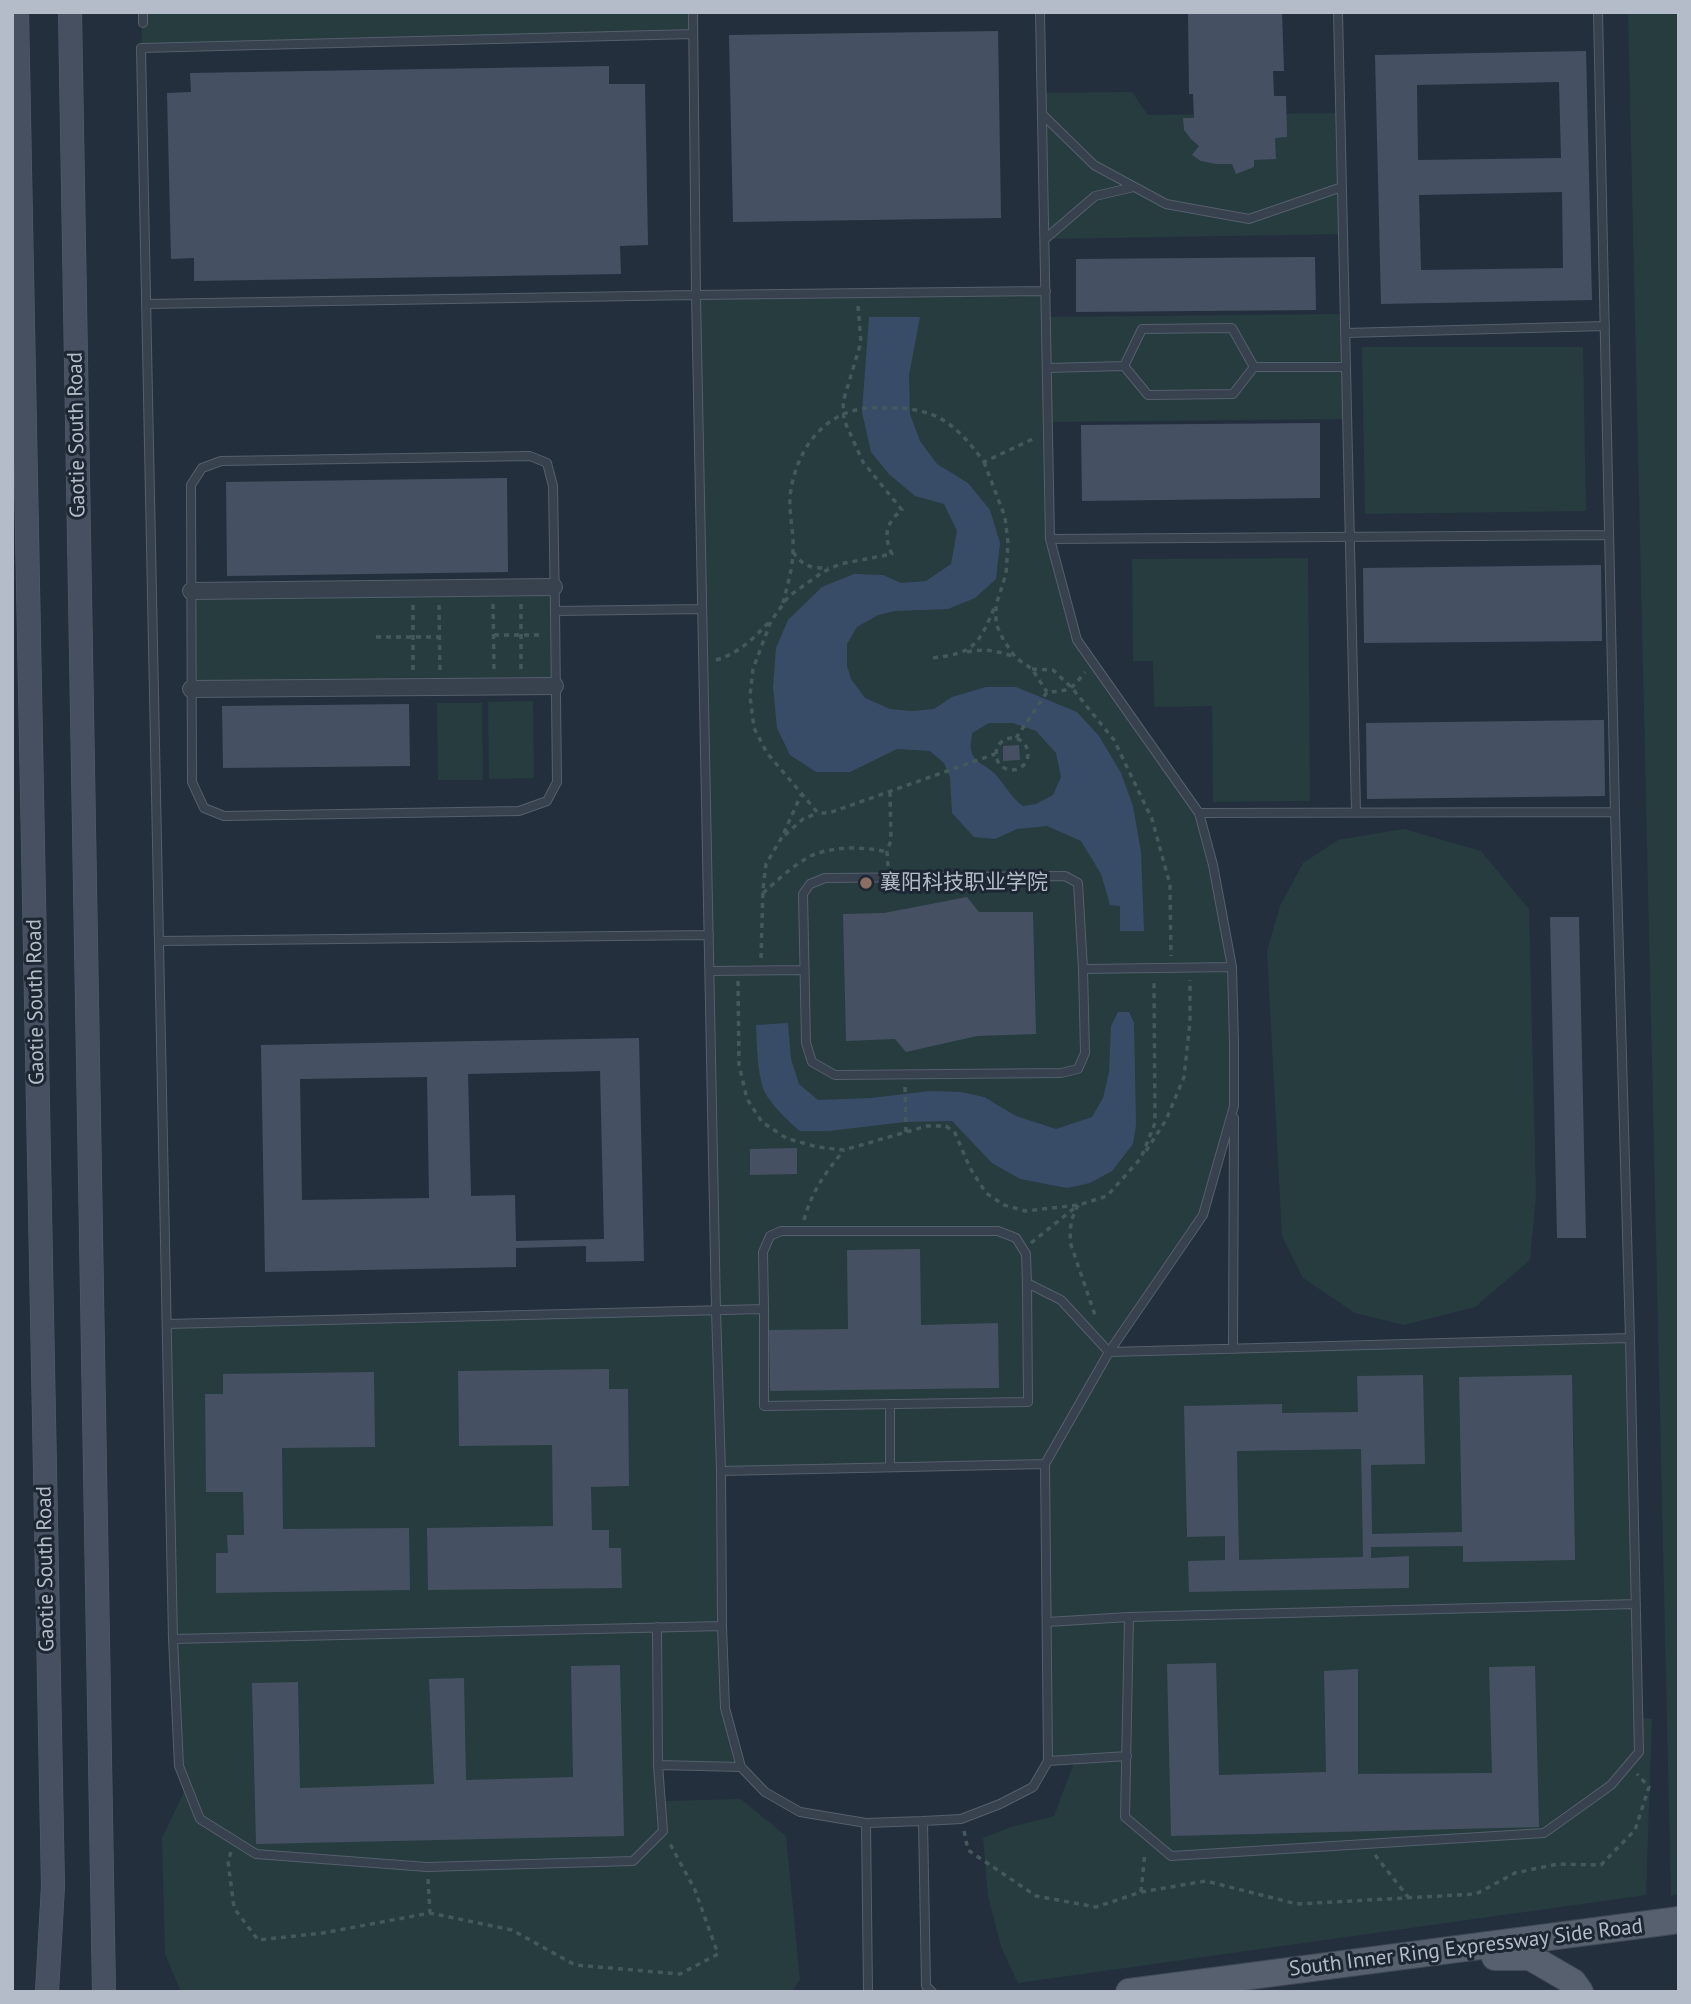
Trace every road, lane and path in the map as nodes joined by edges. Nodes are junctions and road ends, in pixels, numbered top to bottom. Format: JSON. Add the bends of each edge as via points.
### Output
{"nodes":[{"id":1,"x":17,"y":12,"type":"edge"},
{"id":2,"x":70,"y":12,"type":"edge"},
{"id":3,"x":143,"y":12,"type":"edge"},
{"id":4,"x":693,"y":12,"type":"edge"},
{"id":5,"x":1040,"y":12,"type":"edge"},
{"id":6,"x":1339,"y":12,"type":"edge"},
{"id":7,"x":1598,"y":12,"type":"edge"},
{"id":8,"x":143,"y":23,"type":"dead end"},
{"id":9,"x":693,"y":34,"type":"junction"},
{"id":10,"x":1043,"y":115,"type":"junction"},
{"id":11,"x":1134,"y":187,"type":"junction"},
{"id":12,"x":1342,"y":187,"type":"junction"},
{"id":13,"x":1045,"y":239,"type":"junction"},
{"id":14,"x":1046,"y":291,"type":"junction"},
{"id":15,"x":858,"y":293,"type":"junction"},
{"id":16,"x":696,"y":295,"type":"junction"},
{"id":17,"x":146,"y":304,"type":"junction"},
{"id":18,"x":1605,"y":326,"type":"junction"},
{"id":19,"x":1345,"y":333,"type":"junction"},
{"id":20,"x":1124,"y":366,"type":"junction"},
{"id":21,"x":1254,"y":367,"type":"junction"},
{"id":22,"x":1346,"y":367,"type":"junction"},
{"id":23,"x":1047,"y":368,"type":"junction"},
{"id":24,"x":18,"y":389,"type":"edge"},
{"id":25,"x":844,"y":414,"type":"junction"},
{"id":26,"x":1048,"y":432,"type":"junction"},
{"id":27,"x":984,"y":462,"type":"junction"},
{"id":28,"x":1609,"y":535,"type":"junction"},
{"id":29,"x":1350,"y":537,"type":"junction"},
{"id":30,"x":1050,"y":539,"type":"junction"},
{"id":31,"x":793,"y":552,"type":"junction"},
{"id":32,"x":830,"y":569,"type":"junction"},
{"id":33,"x":521,"y":587,"type":"junction"},
{"id":34,"x":554,"y":587,"type":"junction"},
{"id":35,"x":492,"y":588,"type":"junction"},
{"id":36,"x":412,"y":589,"type":"junction"},
{"id":37,"x":439,"y":589,"type":"junction"},
{"id":38,"x":191,"y":591,"type":"junction"},
{"id":39,"x":783,"y":605,"type":"junction"},
{"id":40,"x":996,"y":605,"type":"junction"},
{"id":41,"x":702,"y":609,"type":"junction"},
{"id":42,"x":555,"y":611,"type":"junction"},
{"id":43,"x":771,"y":621,"type":"junction"},
{"id":44,"x":493,"y":635,"type":"junction"},
{"id":45,"x":521,"y":635,"type":"junction"},
{"id":46,"x":555,"y":635,"type":"junction"},
{"id":47,"x":376,"y":637,"type":"dead end"},
{"id":48,"x":413,"y":637,"type":"junction"},
{"id":49,"x":439,"y":637,"type":"junction"},
{"id":50,"x":956,"y":655,"type":"junction"},
{"id":51,"x":933,"y":658,"type":"dead end"},
{"id":52,"x":1016,"y":658,"type":"junction"},
{"id":53,"x":1092,"y":662,"type":"junction"},
{"id":54,"x":703,"y":663,"type":"junction"},
{"id":55,"x":1032,"y":669,"type":"junction"},
{"id":56,"x":494,"y":686,"type":"junction"},
{"id":57,"x":521,"y":686,"type":"junction"},
{"id":58,"x":555,"y":686,"type":"junction"},
{"id":59,"x":414,"y":687,"type":"junction"},
{"id":60,"x":440,"y":687,"type":"junction"},
{"id":61,"x":1072,"y":688,"type":"junction"},
{"id":62,"x":191,"y":690,"type":"junction"},
{"id":63,"x":1046,"y":693,"type":"junction"},
{"id":64,"x":1016,"y":738,"type":"junction"},
{"id":65,"x":995,"y":754,"type":"junction"},
{"id":66,"x":890,"y":791,"type":"junction"},
{"id":67,"x":801,"y":794,"type":"junction"},
{"id":68,"x":1356,"y":812,"type":"junction"},
{"id":69,"x":1615,"y":812,"type":"junction"},
{"id":70,"x":818,"y":813,"type":"junction"},
{"id":71,"x":1199,"y":813,"type":"junction"},
{"id":72,"x":782,"y":837,"type":"junction"},
{"id":73,"x":887,"y":852,"type":"junction"},
{"id":74,"x":888,"y":878,"type":"junction"},
{"id":75,"x":762,"y":893,"type":"junction"},
{"id":76,"x":709,"y":935,"type":"junction"},
{"id":77,"x":159,"y":941,"type":"junction"},
{"id":78,"x":1232,"y":967,"type":"junction"},
{"id":79,"x":1171,"y":968,"type":"junction"},
{"id":80,"x":1190,"y":968,"type":"junction"},
{"id":81,"x":1153,"y":969,"type":"junction"},
{"id":82,"x":1083,"y":970,"type":"junction"},
{"id":83,"x":710,"y":971,"type":"junction"},
{"id":84,"x":737,"y":971,"type":"junction"},
{"id":85,"x":761,"y":971,"type":"junction"},
{"id":86,"x":804,"y":971,"type":"junction"},
{"id":87,"x":905,"y":1091,"type":"dead end"},
{"id":88,"x":1234,"y":1106,"type":"junction"},
{"id":89,"x":906,"y":1132,"type":"junction"},
{"id":90,"x":844,"y":1150,"type":"junction"},
{"id":91,"x":1140,"y":1158,"type":"junction"},
{"id":92,"x":1079,"y":1205,"type":"junction"},
{"id":93,"x":802,"y":1231,"type":"junction"},
{"id":94,"x":1023,"y":1250,"type":"junction"},
{"id":95,"x":1027,"y":1283,"type":"junction"},
{"id":96,"x":764,"y":1309,"type":"junction"},
{"id":97,"x":716,"y":1310,"type":"junction"},
{"id":98,"x":1097,"y":1321,"type":"dead end"},
{"id":99,"x":167,"y":1324,"type":"junction"},
{"id":100,"x":1630,"y":1338,"type":"junction"},
{"id":101,"x":1233,"y":1349,"type":"junction"},
{"id":102,"x":1109,"y":1352,"type":"junction"},
{"id":103,"x":890,"y":1404,"type":"junction"},
{"id":104,"x":1045,"y":1464,"type":"junction"},
{"id":105,"x":890,"y":1467,"type":"junction"},
{"id":106,"x":721,"y":1471,"type":"junction"},
{"id":107,"x":1636,"y":1604,"type":"junction"},
{"id":108,"x":1129,"y":1617,"type":"junction"},
{"id":109,"x":1047,"y":1622,"type":"junction"},
{"id":110,"x":722,"y":1626,"type":"junction"},
{"id":111,"x":657,"y":1627,"type":"junction"},
{"id":112,"x":173,"y":1639,"type":"junction"},
{"id":113,"x":1127,"y":1756,"type":"junction"},
{"id":114,"x":1048,"y":1761,"type":"junction"},
{"id":115,"x":658,"y":1765,"type":"junction"},
{"id":116,"x":1628,"y":1765,"type":"junction"},
{"id":117,"x":740,"y":1767,"type":"junction"},
{"id":118,"x":961,"y":1819,"type":"junction"},
{"id":119,"x":923,"y":1821,"type":"junction"},
{"id":120,"x":866,"y":1822,"type":"junction"},
{"id":121,"x":663,"y":1830,"type":"junction"},
{"id":122,"x":1147,"y":1836,"type":"junction"},
{"id":123,"x":234,"y":1841,"type":"junction"},
{"id":124,"x":1366,"y":1844,"type":"junction"},
{"id":125,"x":427,"y":1867,"type":"junction"},
{"id":126,"x":1141,"y":1892,"type":"junction"},
{"id":127,"x":1408,"y":1897,"type":"junction"},
{"id":128,"x":430,"y":1913,"type":"junction"},
{"id":129,"x":1679,"y":1920,"type":"edge"},
{"id":130,"x":1393,"y":1957,"type":"junction"},
{"id":131,"x":47,"y":1992,"type":"edge"},
{"id":132,"x":104,"y":1992,"type":"edge"},
{"id":133,"x":868,"y":1992,"type":"edge"},
{"id":134,"x":932,"y":1992,"type":"edge"},
{"id":135,"x":1129,"y":1992,"type":"edge"},
{"id":136,"x":1580,"y":1992,"type":"edge"}],
"edges":[{"from":1,"to":24,"type":"main road","name":"Gaotie South Road"},
{"from":2,"to":132,"type":"main road","name":"Gaotie South Road"},
{"from":3,"to":8,"type":"lane"},
{"from":4,"to":9,"type":"lane"},
{"from":5,"to":10,"type":"lane"},
{"from":6,"to":12,"type":"lane"},
{"from":7,"to":18,"type":"lane"},
{"from":9,"to":16,"type":"lane"},
{"from":9,"to":17,"type":"lane","via":[[141,48]]},
{"from":10,"to":11,"type":"lane","via":[[1094,165]]},
{"from":10,"to":13,"type":"lane"},
{"from":11,"to":12,"type":"lane","via":[[1166,204],[1249,219]]},
{"from":11,"to":13,"type":"lane","via":[[1095,196]]},
{"from":12,"to":19,"type":"lane"},
{"from":13,"to":14,"type":"lane"},
{"from":14,"to":15,"type":"lane"},
{"from":14,"to":23,"type":"lane"},
{"from":15,"to":16,"type":"lane"},
{"from":15,"to":25,"type":"path","via":[[861,342],[843,402]]},
{"from":16,"to":17,"type":"lane"},
{"from":16,"to":41,"type":"lane"},
{"from":17,"to":77,"type":"lane"},
{"from":18,"to":19,"type":"lane"},
{"from":18,"to":28,"type":"lane"},
{"from":19,"to":22,"type":"lane"},
{"from":20,"to":21,"type":"lane","via":[[1148,395],[1233,394]]},
{"from":20,"to":21,"type":"lane","via":[[1142,329],[1232,328]]},
{"from":20,"to":23,"type":"lane"},
{"from":21,"to":22,"type":"lane"},
{"from":22,"to":29,"type":"lane"},
{"from":23,"to":26,"type":"lane"},
{"from":24,"to":131,"type":"main road","name":"Gaotie South Road","via":[[52,1872]]},
{"from":25,"to":27,"type":"path","via":[[862,408],[925,411],[967,439]]},
{"from":25,"to":31,"type":"path","via":[[808,441],[794,469],[790,499]]},
{"from":25,"to":32,"type":"path","via":[[863,462],[902,510],[886,534],[891,554]]},
{"from":26,"to":27,"type":"path"},
{"from":26,"to":30,"type":"lane"},
{"from":27,"to":40,"type":"path","via":[[1005,517],[1008,544],[1006,574]]},
{"from":28,"to":29,"type":"lane"},
{"from":28,"to":69,"type":"lane"},
{"from":29,"to":30,"type":"lane"},
{"from":29,"to":68,"type":"lane"},
{"from":30,"to":53,"type":"lane","via":[[1077,640]]},
{"from":31,"to":32,"type":"path","via":[[811,568]]},
{"from":31,"to":39,"type":"path"},
{"from":32,"to":39,"type":"path"},
{"from":33,"to":34,"type":"street"},
{"from":33,"to":35,"type":"street"},
{"from":33,"to":45,"type":"path"},
{"from":34,"to":38,"type":"lane","via":[[552,486],[547,463],[530,456],[221,461],[202,468],[191,485]]},
{"from":34,"to":42,"type":"lane"},
{"from":35,"to":37,"type":"street"},
{"from":35,"to":44,"type":"path"},
{"from":36,"to":37,"type":"street"},
{"from":36,"to":38,"type":"street"},
{"from":36,"to":48,"type":"path"},
{"from":37,"to":49,"type":"path"},
{"from":38,"to":62,"type":"lane"},
{"from":39,"to":43,"type":"path"},
{"from":40,"to":50,"type":"path","via":[[971,649]]},
{"from":40,"to":52,"type":"path","via":[[996,624]]},
{"from":41,"to":42,"type":"lane"},
{"from":41,"to":54,"type":"lane"},
{"from":42,"to":46,"type":"lane"},
{"from":43,"to":54,"type":"path","via":[[727,657]]},
{"from":43,"to":67,"type":"path","via":[[753,669],[754,728],[766,753]]},
{"from":44,"to":45,"type":"path"},
{"from":44,"to":56,"type":"path"},
{"from":45,"to":46,"type":"path"},
{"from":45,"to":57,"type":"path"},
{"from":46,"to":58,"type":"lane"},
{"from":47,"to":48,"type":"path"},
{"from":48,"to":49,"type":"path"},
{"from":48,"to":59,"type":"path"},
{"from":49,"to":60,"type":"path"},
{"from":50,"to":51,"type":"path"},
{"from":50,"to":52,"type":"path","via":[[977,650]]},
{"from":52,"to":55,"type":"path"},
{"from":53,"to":61,"type":"path"},
{"from":53,"to":71,"type":"lane"},
{"from":54,"to":76,"type":"lane"},
{"from":55,"to":61,"type":"path","via":[[1053,670]]},
{"from":55,"to":63,"type":"path"},
{"from":56,"to":57,"type":"street"},
{"from":56,"to":60,"type":"street"},
{"from":57,"to":58,"type":"street"},
{"from":58,"to":62,"type":"lane","via":[[557,782],[547,801],[519,811],[224,816],[204,808],[192,782]]},
{"from":59,"to":60,"type":"street"},
{"from":59,"to":62,"type":"street"},
{"from":61,"to":63,"type":"path"},
{"from":61,"to":79,"type":"path","via":[[1114,740],[1152,819],[1170,885]]},
{"from":63,"to":64,"type":"path"},
{"from":64,"to":65,"type":"path","via":[[1002,741]]},
{"from":64,"to":65,"type":"path","via":[[1028,749],[1020,768],[1004,768]]},
{"from":65,"to":66,"type":"path"},
{"from":66,"to":70,"type":"path"},
{"from":66,"to":73,"type":"path"},
{"from":67,"to":70,"type":"path"},
{"from":67,"to":72,"type":"path"},
{"from":68,"to":69,"type":"lane"},
{"from":68,"to":71,"type":"lane"},
{"from":69,"to":100,"type":"lane"},
{"from":70,"to":72,"type":"path"},
{"from":71,"to":78,"type":"lane"},
{"from":72,"to":75,"type":"path","via":[[766,864]]},
{"from":73,"to":74,"type":"path"},
{"from":73,"to":75,"type":"path","via":[[842,848],[808,857]]},
{"from":74,"to":82,"type":"lane","via":[[1065,876],[1078,883]]},
{"from":74,"to":86,"type":"lane","via":[[825,878],[810,884],[803,894]]},
{"from":75,"to":85,"type":"path"},
{"from":76,"to":77,"type":"lane"},
{"from":76,"to":83,"type":"lane"},
{"from":77,"to":99,"type":"lane"},
{"from":78,"to":80,"type":"lane"},
{"from":78,"to":88,"type":"lane"},
{"from":79,"to":80,"type":"lane"},
{"from":79,"to":81,"type":"lane"},
{"from":80,"to":91,"type":"path","via":[[1184,1077],[1166,1120]]},
{"from":81,"to":82,"type":"lane"},
{"from":81,"to":91,"type":"path","via":[[1155,1123]]},
{"from":82,"to":86,"type":"lane","via":[[1085,1053],[1077,1069],[1061,1073],[835,1075],[812,1062],[806,1043]]},
{"from":83,"to":84,"type":"lane"},
{"from":83,"to":97,"type":"lane"},
{"from":84,"to":85,"type":"lane"},
{"from":84,"to":90,"type":"path","via":[[739,1065],[747,1099],[762,1122],[786,1138]]},
{"from":85,"to":86,"type":"lane"},
{"from":87,"to":89,"type":"path"},
{"from":88,"to":101,"type":"lane"},
{"from":88,"to":102,"type":"lane","via":[[1203,1215]]},
{"from":89,"to":90,"type":"path"},
{"from":89,"to":92,"type":"path","via":[[946,1126],[955,1133],[986,1193],[1004,1205],[1025,1211]]},
{"from":90,"to":93,"type":"path","via":[[825,1172],[808,1205]]},
{"from":91,"to":92,"type":"path","via":[[1107,1196]]},
{"from":92,"to":94,"type":"path"},
{"from":92,"to":98,"type":"path","via":[[1071,1221],[1070,1242]]},
{"from":93,"to":94,"type":"lane","via":[[998,1231],[1016,1238]]},
{"from":93,"to":96,"type":"lane","via":[[770,1236],[763,1252]]},
{"from":94,"to":95,"type":"lane"},
{"from":95,"to":102,"type":"lane","via":[[1061,1300]]},
{"from":95,"to":103,"type":"lane","via":[[1028,1402]]},
{"from":96,"to":97,"type":"lane"},
{"from":96,"to":103,"type":"lane","via":[[764,1406]]},
{"from":97,"to":99,"type":"lane"},
{"from":97,"to":106,"type":"lane"},
{"from":99,"to":112,"type":"lane"},
{"from":100,"to":101,"type":"lane"},
{"from":100,"to":107,"type":"lane"},
{"from":101,"to":102,"type":"lane"},
{"from":102,"to":104,"type":"lane"},
{"from":103,"to":105,"type":"lane"},
{"from":104,"to":105,"type":"lane"},
{"from":104,"to":109,"type":"lane"},
{"from":105,"to":106,"type":"lane"},
{"from":106,"to":110,"type":"lane"},
{"from":107,"to":108,"type":"lane"},
{"from":107,"to":116,"type":"lane","via":[[1639,1752]]},
{"from":108,"to":109,"type":"lane"},
{"from":108,"to":113,"type":"lane"},
{"from":109,"to":114,"type":"lane"},
{"from":110,"to":111,"type":"lane"},
{"from":110,"to":117,"type":"lane","via":[[725,1708]]},
{"from":111,"to":112,"type":"lane"},
{"from":111,"to":115,"type":"lane"},
{"from":112,"to":123,"type":"lane","via":[[179,1766],[200,1819]]},
{"from":113,"to":114,"type":"lane"},
{"from":113,"to":122,"type":"lane","via":[[1125,1817]]},
{"from":114,"to":118,"type":"lane","via":[[1033,1787]]},
{"from":115,"to":117,"type":"lane"},
{"from":115,"to":121,"type":"lane"},
{"from":116,"to":124,"type":"lane","via":[[1611,1785],[1545,1833]]},
{"from":116,"to":127,"type":"path","via":[[1649,1787],[1636,1830],[1601,1866],[1558,1864],[1515,1873],[1476,1894]]},
{"from":117,"to":120,"type":"lane","via":[[765,1792],[800,1812]]},
{"from":118,"to":119,"type":"lane"},
{"from":118,"to":126,"type":"path","via":[[968,1850],[1036,1896],[1096,1907]]},
{"from":119,"to":120,"type":"lane"},
{"from":119,"to":134,"type":"lane","via":[[926,1986]]},
{"from":120,"to":133,"type":"lane"},
{"from":121,"to":125,"type":"lane","via":[[634,1861]]},
{"from":121,"to":128,"type":"path","via":[[695,1890],[719,1954],[680,1973],[575,1965],[512,1930]]},
{"from":122,"to":124,"type":"lane","via":[[1171,1856]]},
{"from":122,"to":126,"type":"path"},
{"from":123,"to":125,"type":"lane","via":[[256,1854]]},
{"from":123,"to":128,"type":"path","via":[[228,1861],[234,1908],[258,1940]]},
{"from":124,"to":127,"type":"path"},
{"from":125,"to":128,"type":"path"},
{"from":126,"to":127,"type":"path","via":[[1206,1881],[1297,1904]]},
{"from":129,"to":130,"type":"main road","name":"South Inner Ring Expressway Side Road"},
{"from":130,"to":135,"type":"main road","name":"South Inner Ring Expressway Side Road"},
{"from":130,"to":136,"type":"main road","via":[[1530,1957],[1573,1982]]}]}
